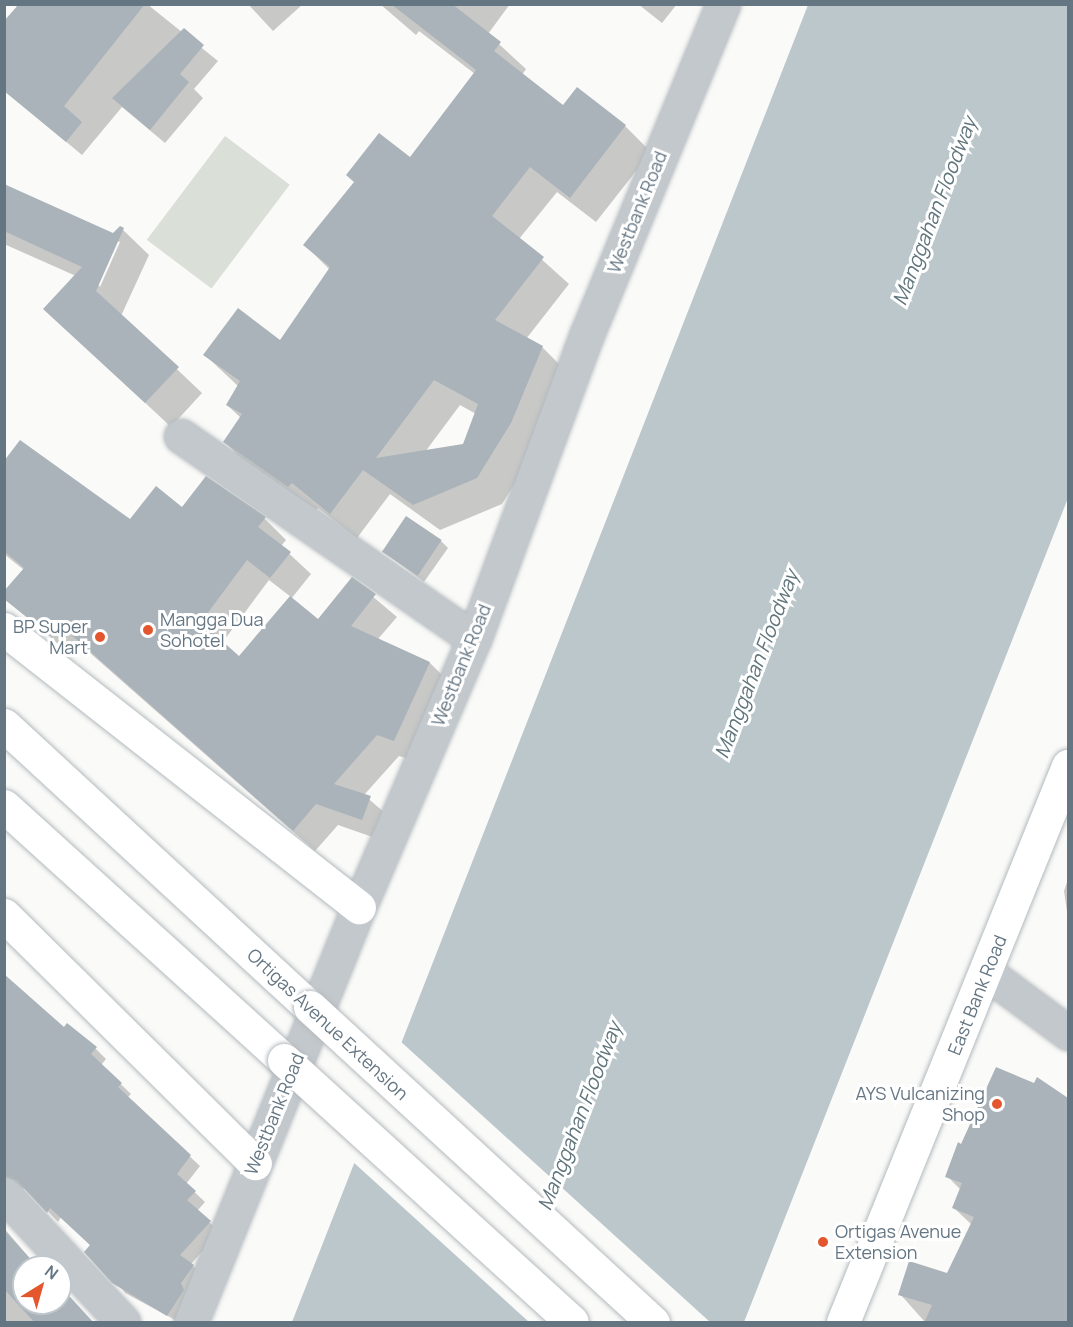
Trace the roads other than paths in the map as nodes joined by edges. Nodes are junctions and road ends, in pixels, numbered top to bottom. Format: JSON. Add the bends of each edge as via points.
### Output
{"nodes":[{"id":1,"x":723,"y":4,"type":"edge"},
{"id":2,"x":181,"y":436,"type":"dead end"},
{"id":3,"x":4,"y":629,"type":"edge"},
{"id":4,"x":474,"y":639,"type":"junction"},
{"id":5,"x":4,"y":725,"type":"edge"},
{"id":6,"x":1068,"y":766,"type":"edge"},
{"id":7,"x":4,"y":806,"type":"edge"},
{"id":8,"x":359,"y":907,"type":"junction"},
{"id":9,"x":4,"y":915,"type":"edge"},
{"id":10,"x":987,"y":973,"type":"junction"},
{"id":11,"x":1068,"y":1033,"type":"edge"},
{"id":12,"x":255,"y":1163,"type":"junction"},
{"id":13,"x":4,"y":1194,"type":"edge"},
{"id":14,"x":123,"y":1323,"type":"edge"},
{"id":15,"x":191,"y":1323,"type":"edge"},
{"id":16,"x":572,"y":1323,"type":"edge"},
{"id":17,"x":653,"y":1323,"type":"edge"},
{"id":18,"x":843,"y":1323,"type":"edge"}],
"edges":[{"from":1,"to":4,"type":"street","name":"Westbank Road","via":[[587,334]]},
{"from":2,"to":4,"type":"street"},
{"from":3,"to":8,"type":"main road"},
{"from":4,"to":8,"type":"street","name":"Westbank Road"},
{"from":5,"to":17,"type":"main road","name":"Ortigas Avenue Extension","bridge":true},
{"from":6,"to":10,"type":"main road","name":"East Bank Road"},
{"from":7,"to":16,"type":"main road","bridge":true},
{"from":8,"to":12,"type":"street","name":"Westbank Road"},
{"from":9,"to":12,"type":"main road"},
{"from":10,"to":11,"type":"street"},
{"from":10,"to":18,"type":"main road","name":"East Bank Road"},
{"from":12,"to":15,"type":"street","name":"Westbank Road"},
{"from":13,"to":14,"type":"street"}]}
